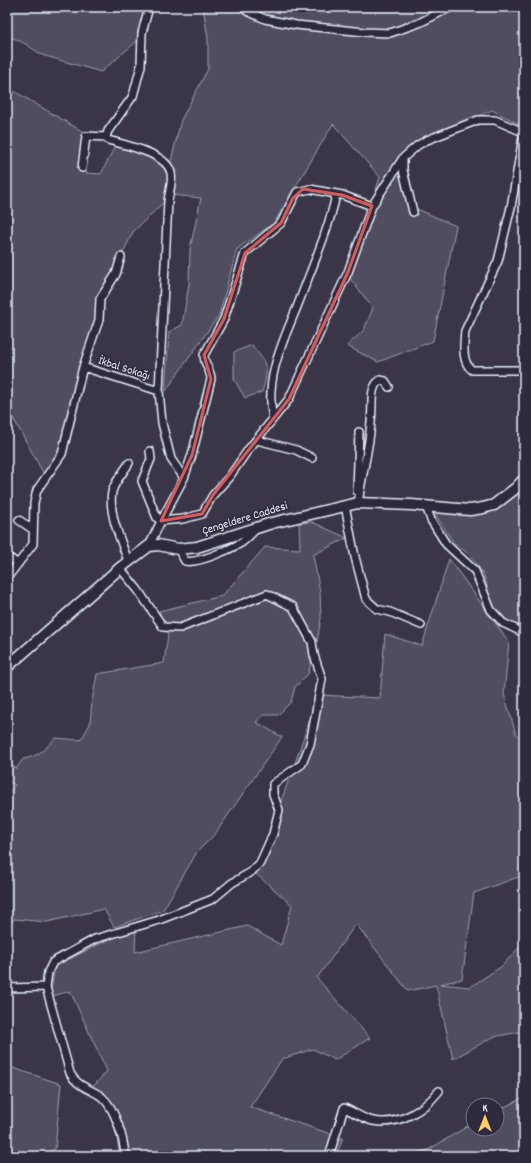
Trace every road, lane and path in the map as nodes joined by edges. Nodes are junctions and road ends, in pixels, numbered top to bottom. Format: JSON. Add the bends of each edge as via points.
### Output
{"nodes":[{"id":1,"x":149,"y":7,"type":"edge"},
{"id":2,"x":245,"y":7,"type":"edge"},
{"id":3,"x":451,"y":7,"type":"edge"},
{"id":4,"x":524,"y":133,"type":"edge"},
{"id":5,"x":106,"y":137,"type":"junction"},
{"id":6,"x":403,"y":158,"type":"junction"},
{"id":7,"x":82,"y":168,"type":"dead end"},
{"id":8,"x":336,"y":195,"type":"junction"},
{"id":9,"x":372,"y":206,"type":"junction"},
{"id":10,"x":414,"y":212,"type":"dead end"},
{"id":11,"x":122,"y":257,"type":"dead end"},
{"id":12,"x":82,"y":367,"type":"junction"},
{"id":13,"x":524,"y":370,"type":"edge"},
{"id":14,"x":389,"y":387,"type":"dead end"},
{"id":15,"x":159,"y":391,"type":"junction"},
{"id":16,"x":273,"y":419,"type":"junction"},
{"id":17,"x":359,"y":432,"type":"dead end"},
{"id":18,"x":257,"y":440,"type":"junction"},
{"id":19,"x":150,"y":451,"type":"dead end"},
{"id":20,"x":312,"y":458,"type":"dead end"},
{"id":21,"x":129,"y":463,"type":"dead end"},
{"id":22,"x":184,"y":478,"type":"junction"},
{"id":23,"x":524,"y":479,"type":"edge"},
{"id":24,"x":358,"y":503,"type":"junction"},
{"id":25,"x":345,"y":505,"type":"junction"},
{"id":26,"x":426,"y":506,"type":"junction"},
{"id":27,"x":19,"y":520,"type":"dead end"},
{"id":28,"x":161,"y":521,"type":"junction"},
{"id":29,"x":258,"y":527,"type":"junction"},
{"id":30,"x":32,"y":530,"type":"junction"},
{"id":31,"x":149,"y":546,"type":"junction"},
{"id":32,"x":178,"y":549,"type":"junction"},
{"id":33,"x":7,"y":556,"type":"edge"},
{"id":34,"x":128,"y":561,"type":"junction"},
{"id":35,"x":18,"y":564,"type":"junction"},
{"id":36,"x":120,"y":568,"type":"junction"},
{"id":37,"x":7,"y":578,"type":"edge"},
{"id":38,"x":421,"y":625,"type":"dead end"},
{"id":39,"x":524,"y":633,"type":"edge"},
{"id":40,"x":7,"y":667,"type":"edge"},
{"id":41,"x":46,"y":986,"type":"junction"},
{"id":42,"x":7,"y":988,"type":"edge"},
{"id":43,"x":439,"y":1091,"type":"dead end"},
{"id":44,"x":125,"y":1156,"type":"edge"},
{"id":45,"x":329,"y":1156,"type":"edge"}],
"edges":[{"from":1,"to":5,"type":"street","via":[[142,33],[141,66],[133,96]]},
{"from":2,"to":3,"type":"street","via":[[247,11],[264,19],[296,25],[390,33],[419,23]]},
{"from":4,"to":6,"type":"street","via":[[495,120],[478,120],[427,140]]},
{"from":4,"to":13,"type":"street","via":[[498,261],[465,331],[464,342],[465,358],[472,370]]},
{"from":5,"to":7,"type":"street","via":[[86,136]]},
{"from":5,"to":15,"type":"street","via":[[108,140],[155,156],[167,164],[171,174]]},
{"from":6,"to":9,"type":"street"},
{"from":6,"to":10,"type":"street","via":[[403,170]]},
{"from":8,"to":9,"type":"street"},
{"from":8,"to":16,"type":"street","via":[[315,259],[277,353],[270,403]]},
{"from":8,"to":22,"type":"street","via":[[310,189],[297,192],[280,223],[245,253],[224,319],[204,355],[211,379]]},
{"from":9,"to":16,"type":"street","via":[[348,272],[289,399]]},
{"from":11,"to":12,"type":"street","via":[[116,274],[100,299],[99,320]]},
{"from":12,"to":15,"type":"street","name":"İkbal Sokağı"},
{"from":12,"to":30,"type":"street","via":[[62,454],[37,490]]},
{"from":14,"to":24,"type":"street","via":[[385,381],[380,380],[374,388],[371,433]]},
{"from":15,"to":22,"type":"street","via":[[162,423],[171,459]]},
{"from":16,"to":18,"type":"street"},
{"from":17,"to":24,"type":"street","via":[[356,476]]},
{"from":18,"to":20,"type":"street","via":[[296,450]]},
{"from":18,"to":28,"type":"street","via":[[213,495],[202,514]]},
{"from":19,"to":28,"type":"street","via":[[151,459],[142,481],[157,518]]},
{"from":21,"to":34,"type":"street","via":[[112,492],[112,510]]},
{"from":22,"to":28,"type":"street"},
{"from":23,"to":26,"type":"main road","name":"Çengeldere Caddesi","via":[[494,505],[470,510]]},
{"from":24,"to":25,"type":"main road","name":"Çengeldere Caddesi"},
{"from":24,"to":26,"type":"main road","name":"Çengeldere Caddesi"},
{"from":25,"to":29,"type":"main road","name":"Çengeldere Caddesi"},
{"from":25,"to":38,"type":"street","via":[[361,587],[366,599],[377,609]]},
{"from":26,"to":39,"type":"street","via":[[431,520],[446,544],[475,571],[491,610],[503,623]]},
{"from":27,"to":30,"type":"street"},
{"from":28,"to":31,"type":"street"},
{"from":29,"to":32,"type":"main road","name":"Çengeldere Caddesi","via":[[212,544]]},
{"from":29,"to":32,"type":"street","via":[[243,542],[191,562],[185,562]]},
{"from":30,"to":35,"type":"street","via":[[33,544]]},
{"from":31,"to":32,"type":"main road","name":"Çengeldere Caddesi"},
{"from":31,"to":34,"type":"main road"},
{"from":33,"to":35,"type":"street"},
{"from":34,"to":36,"type":"main road"},
{"from":35,"to":37,"type":"street"},
{"from":36,"to":40,"type":"main road"},
{"from":36,"to":41,"type":"street","via":[[167,629],[180,628],[267,594],[293,607],[312,642],[322,688],[310,744],[302,764],[274,784],[279,810],[273,834],[260,863],[213,898],[159,920],[95,939],[53,962]]},
{"from":41,"to":42,"type":"street"},
{"from":41,"to":44,"type":"street","via":[[70,1074],[78,1084],[105,1100],[121,1132]]},
{"from":43,"to":45,"type":"street","via":[[422,1109],[394,1120],[372,1121],[344,1108]]}]}
